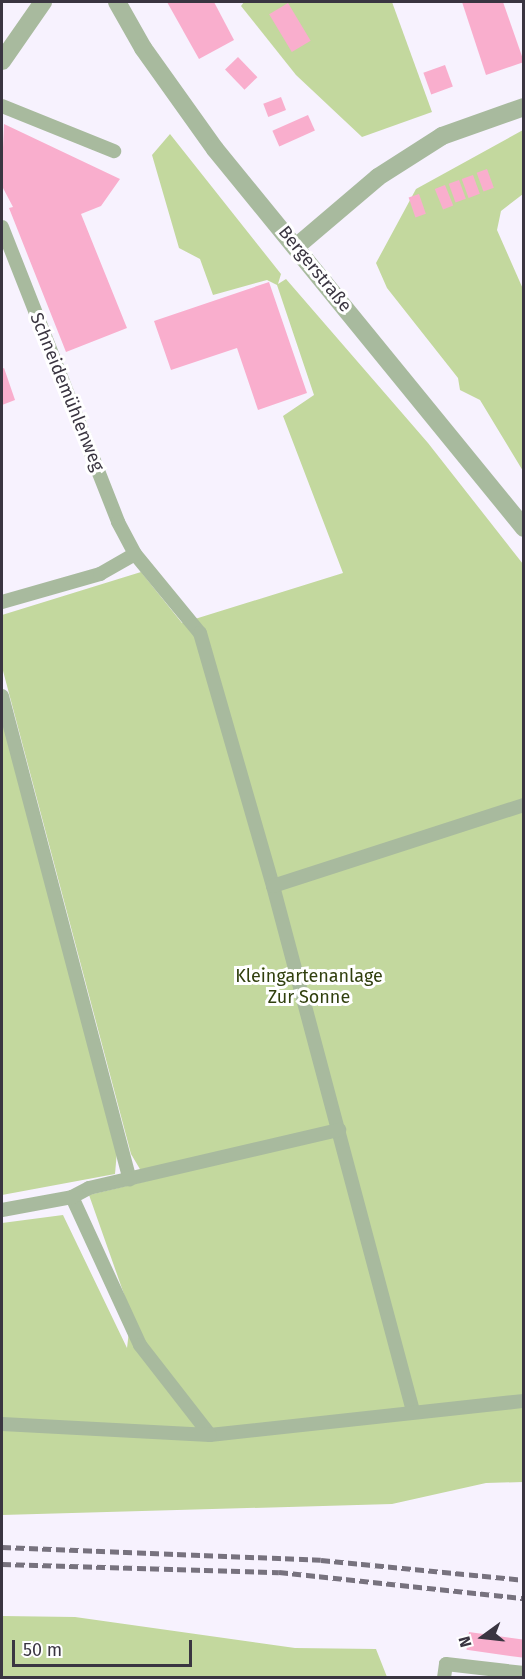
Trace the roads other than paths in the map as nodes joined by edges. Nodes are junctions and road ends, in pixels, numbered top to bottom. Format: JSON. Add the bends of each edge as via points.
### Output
{"nodes":[{"id":1,"x":43,"y":2,"type":"edge"},
{"id":2,"x":117,"y":2,"type":"edge"},
{"id":3,"x":2,"y":61,"type":"edge"},
{"id":4,"x":2,"y":106,"type":"edge"},
{"id":5,"x":524,"y":107,"type":"edge"},
{"id":6,"x":114,"y":151,"type":"dead end"},
{"id":7,"x":2,"y":227,"type":"edge"},
{"id":8,"x":297,"y":246,"type":"junction"},
{"id":9,"x":524,"y":528,"type":"edge"},
{"id":10,"x":135,"y":554,"type":"junction"},
{"id":11,"x":2,"y":602,"type":"edge"},
{"id":12,"x":2,"y":696,"type":"edge"},
{"id":13,"x":524,"y":805,"type":"edge"},
{"id":14,"x":273,"y":886,"type":"junction"},
{"id":15,"x":339,"y":1130,"type":"junction"},
{"id":16,"x":130,"y":1179,"type":"junction"},
{"id":17,"x":72,"y":1197,"type":"junction"},
{"id":18,"x":2,"y":1210,"type":"edge"},
{"id":19,"x":524,"y":1401,"type":"edge"},
{"id":20,"x":413,"y":1411,"type":"junction"},
{"id":21,"x":2,"y":1424,"type":"edge"},
{"id":22,"x":210,"y":1435,"type":"junction"},
{"id":23,"x":524,"y":1673,"type":"edge"},
{"id":24,"x":444,"y":1677,"type":"edge"}],
"edges":[{"from":1,"to":3,"type":"street"},
{"from":2,"to":8,"type":"street","name":"Bergerstraße","via":[[186,111]]},
{"from":4,"to":6,"type":"lane"},
{"from":5,"to":8,"type":"street","via":[[442,136],[378,177]]},
{"from":7,"to":10,"type":"lane","name":"Schneidemühlenweg"},
{"from":8,"to":9,"type":"street","name":"Bergerstraße"},
{"from":10,"to":11,"type":"lane","via":[[100,574]]},
{"from":10,"to":14,"type":"lane","name":"Schneidemühlenweg","via":[[200,633]]},
{"from":12,"to":16,"type":"lane"},
{"from":13,"to":14,"type":"lane"},
{"from":14,"to":15,"type":"lane","name":"Schneidemühlenweg"},
{"from":15,"to":16,"type":"lane"},
{"from":15,"to":20,"type":"lane","name":"Schneidemühlenweg"},
{"from":16,"to":17,"type":"lane","via":[[89,1188]]},
{"from":17,"to":18,"type":"lane"},
{"from":17,"to":22,"type":"lane","via":[[140,1345]]},
{"from":19,"to":20,"type":"lane"},
{"from":20,"to":22,"type":"lane"},
{"from":21,"to":22,"type":"lane"},
{"from":23,"to":24,"type":"lane","via":[[446,1664]]}]}
